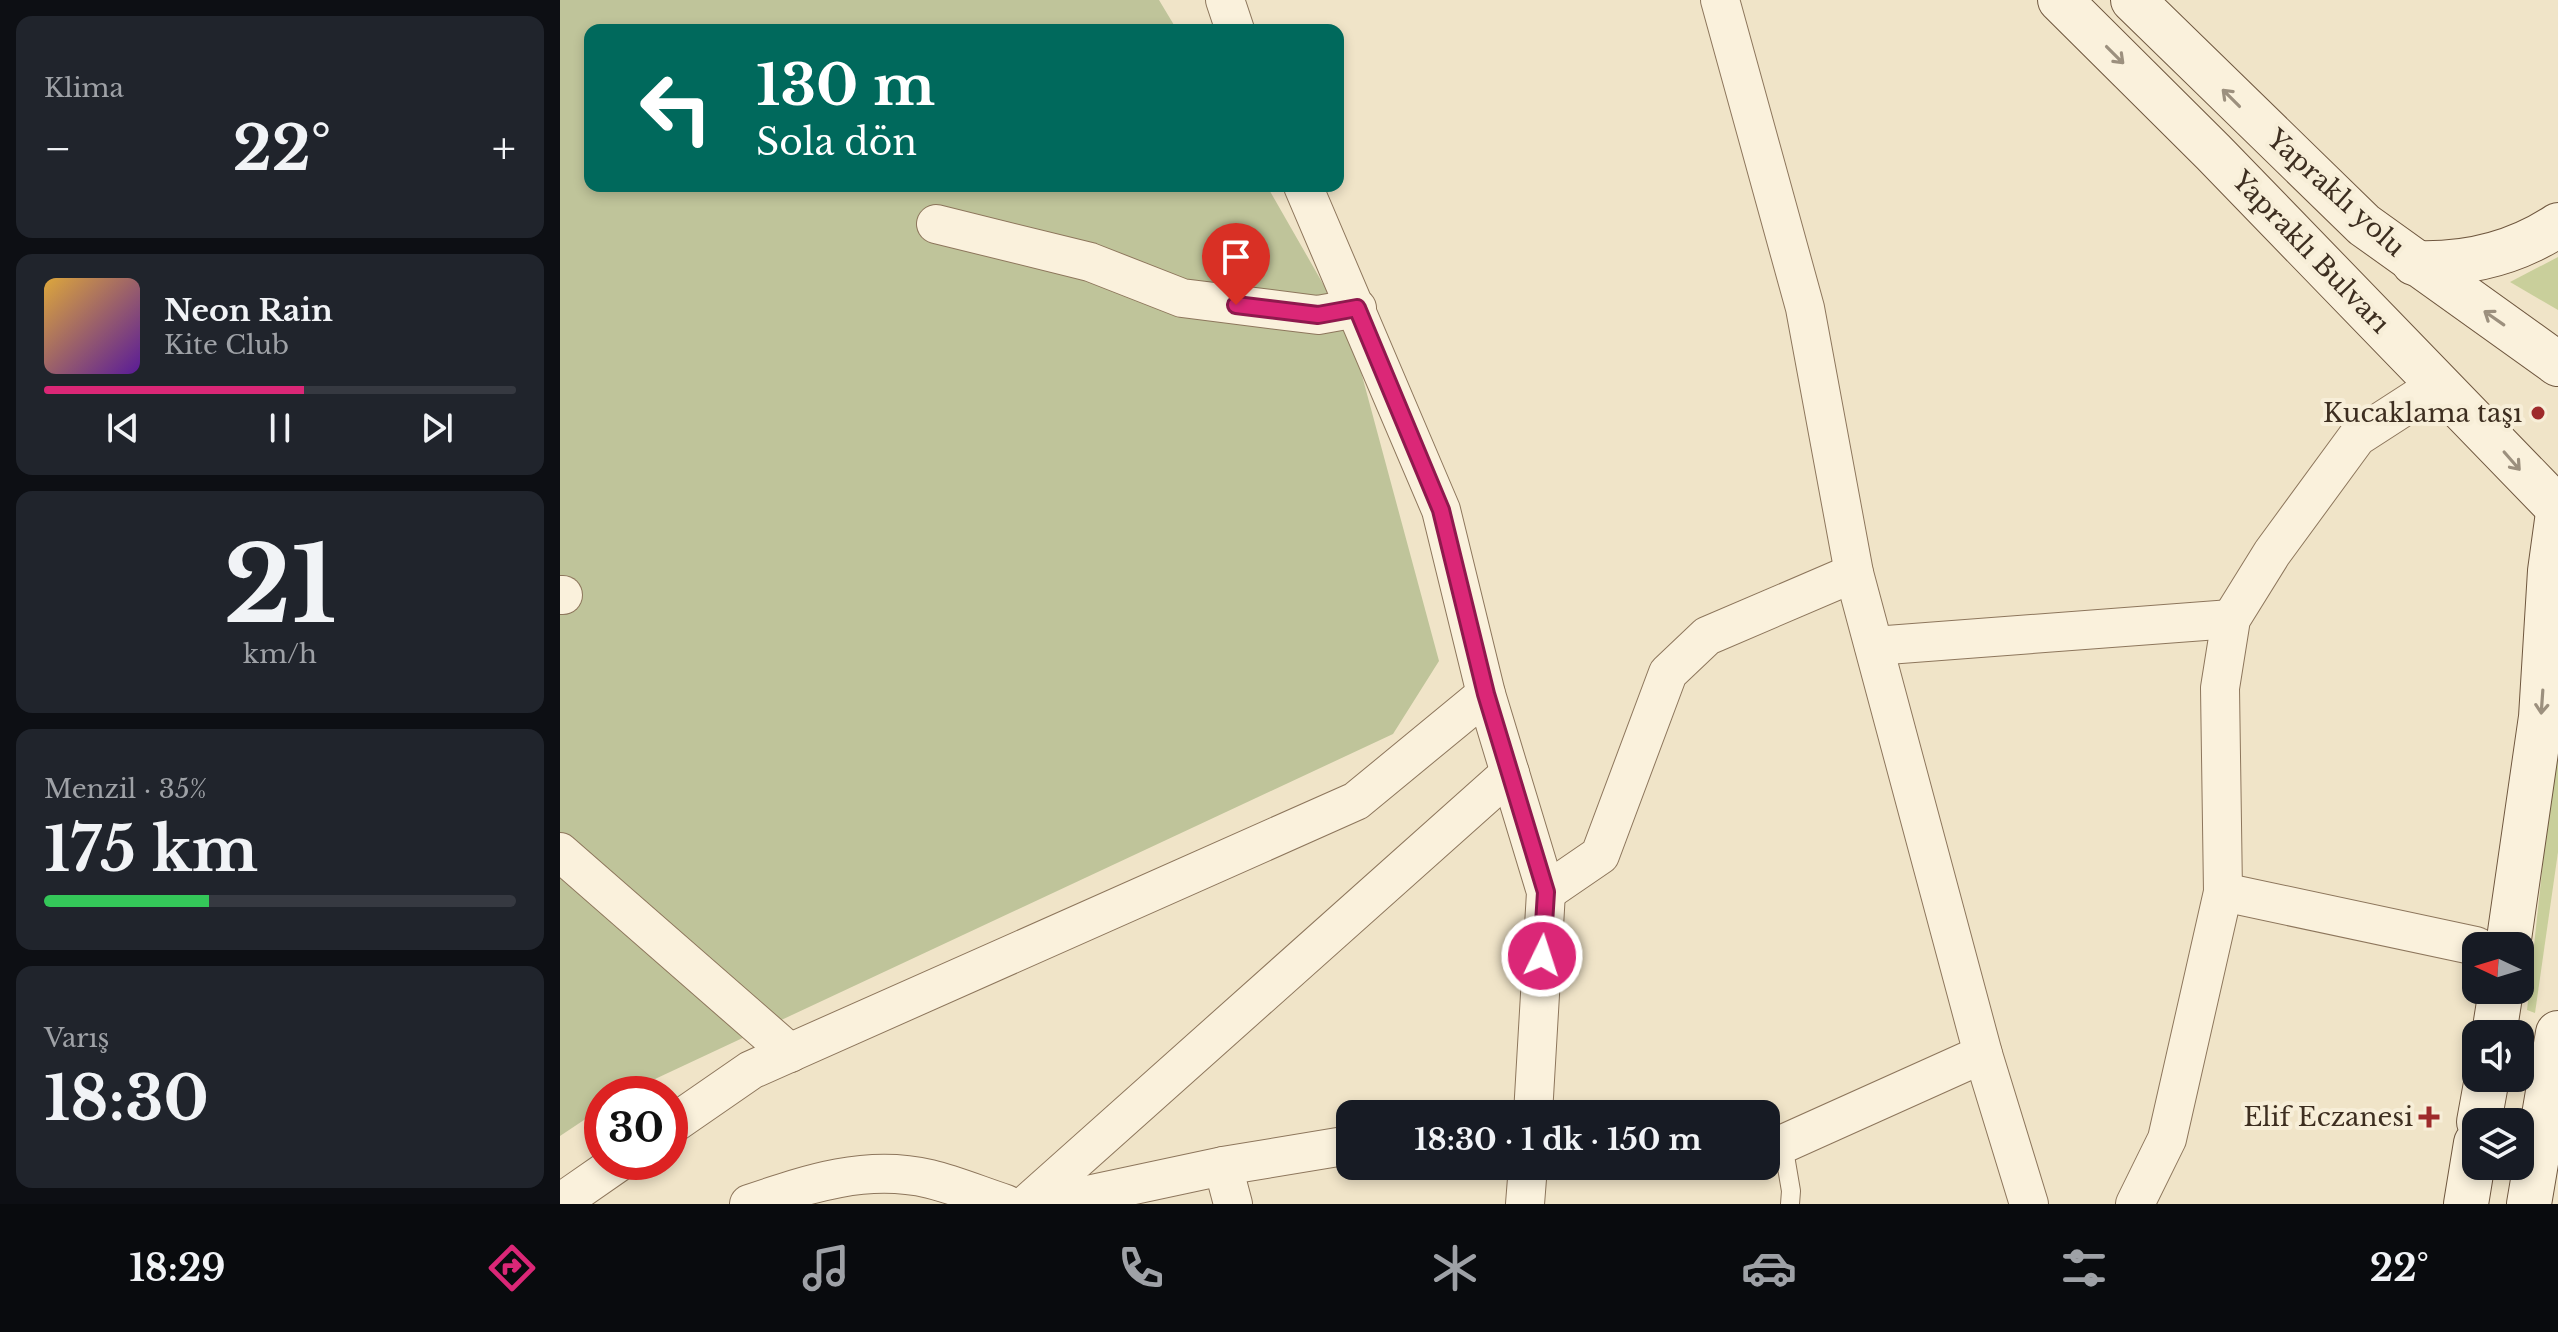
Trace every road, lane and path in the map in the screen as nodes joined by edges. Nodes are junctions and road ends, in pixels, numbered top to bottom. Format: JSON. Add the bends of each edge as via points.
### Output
{"nodes":[{"id":1,"x":1225,"y":0,"type":"edge"},
{"id":2,"x":1720,"y":0,"type":"edge"},
{"id":3,"x":2060,"y":0,"type":"edge"},
{"id":4,"x":2133,"y":0,"type":"edge"},
{"id":5,"x":1233,"y":24,"type":"edge"},
{"id":6,"x":1306,"y":192,"type":"edge"},
{"id":7,"x":936,"y":224,"type":"dead end"},
{"id":8,"x":2558,"y":225,"type":"edge"},
{"id":9,"x":2414,"y":263,"type":"junction"},
{"id":10,"x":1357,"y":308,"type":"junction"},
{"id":11,"x":2558,"y":364,"type":"edge"},
{"id":12,"x":2439,"y":384,"type":"junction"},
{"id":13,"x":2558,"y":510,"type":"edge"},
{"id":14,"x":1854,"y":573,"type":"junction"},
{"id":15,"x":2231,"y":619,"type":"junction"},
{"id":16,"x":1874,"y":646,"type":"junction"},
{"id":17,"x":1486,"y":694,"type":"junction"},
{"id":18,"x":1510,"y":773,"type":"junction"},
{"id":19,"x":560,"y":852,"type":"edge"},
{"id":20,"x":1546,"y":892,"type":"junction"},
{"id":21,"x":2223,"y":892,"type":"junction"},
{"id":22,"x":2510,"y":932,"type":"edge"},
{"id":23,"x":2462,"y":943,"type":"edge"},
{"id":24,"x":2558,"y":1036,"type":"edge"},
{"id":25,"x":790,"y":1053,"type":"junction"},
{"id":26,"x":1983,"y":1054,"type":"junction"},
{"id":27,"x":1534,"y":1100,"type":"edge"},
{"id":28,"x":688,"y":1114,"type":"edge"},
{"id":29,"x":1780,"y":1144,"type":"edge"},
{"id":30,"x":1336,"y":1147,"type":"edge"},
{"id":31,"x":1780,"y":1160,"type":"edge"},
{"id":32,"x":1223,"y":1166,"type":"junction"},
{"id":33,"x":593,"y":1180,"type":"edge"},
{"id":34,"x":1527,"y":1180,"type":"edge"},
{"id":35,"x":2470,"y":1180,"type":"edge"},
{"id":36,"x":560,"y":1203,"type":"edge"},
{"id":37,"x":749,"y":1204,"type":"edge"},
{"id":38,"x":1006,"y":1204,"type":"edge"},
{"id":39,"x":1027,"y":1204,"type":"edge"},
{"id":40,"x":1045,"y":1204,"type":"edge"},
{"id":41,"x":1233,"y":1204,"type":"edge"},
{"id":42,"x":1525,"y":1204,"type":"edge"},
{"id":43,"x":1790,"y":1204,"type":"edge"},
{"id":44,"x":2029,"y":1204,"type":"edge"},
{"id":45,"x":2135,"y":1204,"type":"edge"},
{"id":46,"x":2466,"y":1204,"type":"edge"},
{"id":47,"x":2529,"y":1204,"type":"edge"}],
"edges":[{"from":1,"to":5,"type":"street"},
{"from":2,"to":14,"type":"street","via":[[1805,308]]},
{"from":3,"to":12,"type":"main road","name":"Yapraklı Bulvarı","one_way":true},
{"from":9,"to":4,"type":"main road","name":"Yapraklı yolu","one_way":true,"via":[[2364,225]]},
{"from":6,"to":10,"type":"street"},
{"from":7,"to":10,"type":"street","via":[[1090,262],[1182,298],[1318,315]]},
{"from":8,"to":9,"type":"main road","via":[[2487,257]]},
{"from":11,"to":9,"type":"main road","name":"Yapraklı yolu","one_way":true},
{"from":10,"to":17,"type":"street","via":[[1441,510]]},
{"from":12,"to":13,"type":"main road","name":"Yapraklı Bulvarı","one_way":true},
{"from":12,"to":15,"type":"street","via":[[2357,437]]},
{"from":13,"to":22,"type":"main road","one_way":true,"via":[[2541,717]]},
{"from":14,"to":16,"type":"street"},
{"from":14,"to":20,"type":"street","via":[[1707,636],[1668,673],[1600,855]]},
{"from":15,"to":16,"type":"street"},
{"from":15,"to":21,"type":"street","via":[[2220,688]]},
{"from":16,"to":26,"type":"street"},
{"from":17,"to":18,"type":"street"},
{"from":17,"to":25,"type":"street","via":[[1356,801]]},
{"from":18,"to":20,"type":"street"},
{"from":18,"to":39,"type":"street"},
{"from":19,"to":25,"type":"street"},
{"from":20,"to":27,"type":"street"},
{"from":21,"to":23,"type":"street"},
{"from":21,"to":45,"type":"street","via":[[2167,1139]]},
{"from":24,"to":47,"type":"main road"},
{"from":25,"to":28,"type":"street","via":[[751,1070]]},
{"from":26,"to":29,"type":"street"},
{"from":26,"to":44,"type":"street"},
{"from":30,"to":32,"type":"street"},
{"from":31,"to":43,"type":"lane"},
{"from":32,"to":40,"type":"street"},
{"from":32,"to":41,"type":"street"},
{"from":33,"to":36,"type":"street"},
{"from":34,"to":42,"type":"street"},
{"from":35,"to":46,"type":"main road"},
{"from":37,"to":38,"type":"street","via":[[816,1181],[868,1174],[928,1178]]}]}
